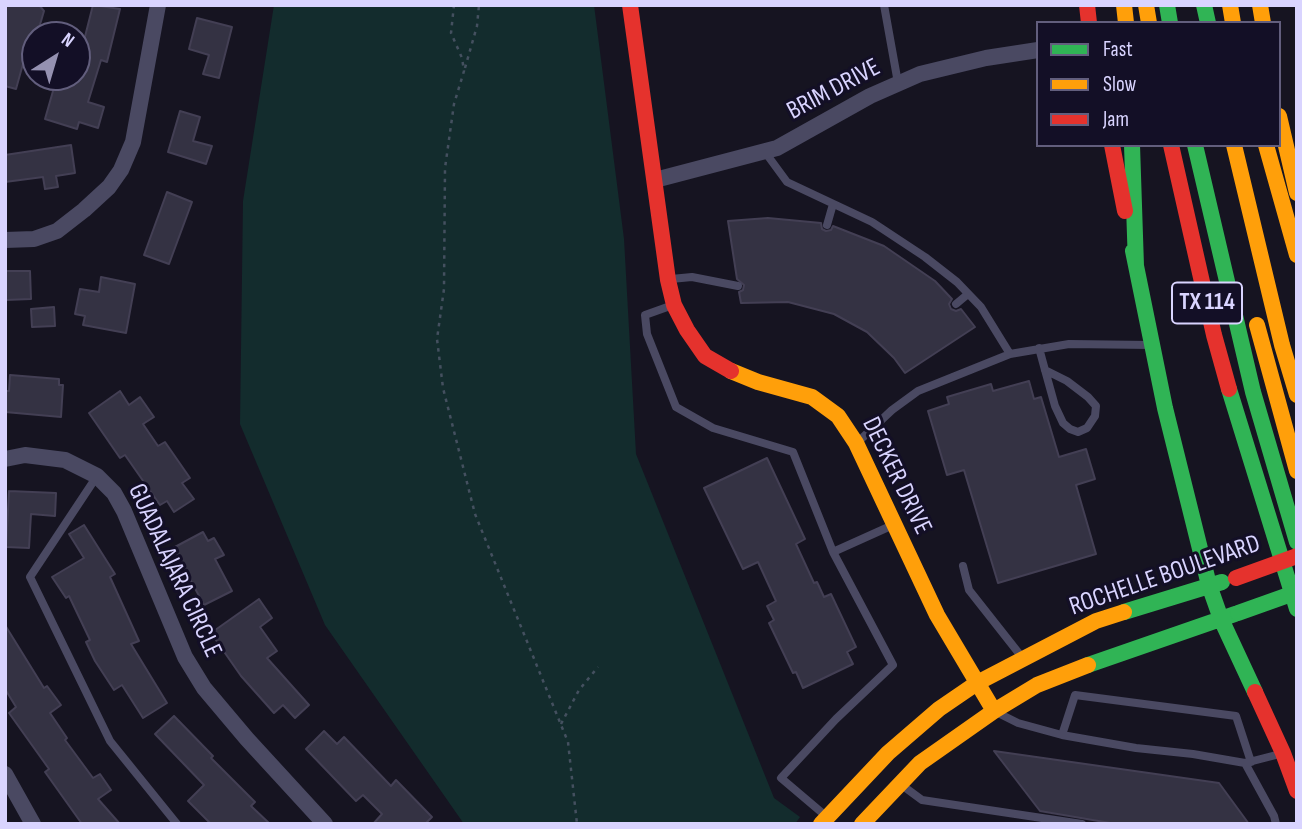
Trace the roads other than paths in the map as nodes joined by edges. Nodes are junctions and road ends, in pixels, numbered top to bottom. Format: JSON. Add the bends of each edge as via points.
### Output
{"nodes":[{"id":1,"x":158,"y":5,"type":"edge"},
{"id":2,"x":630,"y":5,"type":"edge"},
{"id":3,"x":884,"y":5,"type":"edge"},
{"id":4,"x":1036,"y":50,"type":"edge"},
{"id":5,"x":898,"y":82,"type":"junction"},
{"id":6,"x":1281,"y":125,"type":"edge"},
{"id":7,"x":1112,"y":147,"type":"edge"},
{"id":8,"x":1132,"y":147,"type":"edge"},
{"id":9,"x":1171,"y":147,"type":"edge"},
{"id":10,"x":1195,"y":147,"type":"edge"},
{"id":11,"x":1234,"y":147,"type":"edge"},
{"id":12,"x":1267,"y":147,"type":"edge"},
{"id":13,"x":765,"y":152,"type":"junction"},
{"id":14,"x":655,"y":180,"type":"junction"},
{"id":15,"x":1297,"y":193,"type":"edge"},
{"id":16,"x":833,"y":204,"type":"junction"},
{"id":17,"x":827,"y":225,"type":"dead end"},
{"id":18,"x":5,"y":240,"type":"edge"},
{"id":19,"x":1297,"y":255,"type":"edge"},
{"id":20,"x":1136,"y":267,"type":"junction"},
{"id":21,"x":668,"y":280,"type":"junction"},
{"id":22,"x":738,"y":286,"type":"dead end"},
{"id":23,"x":968,"y":293,"type":"junction"},
{"id":24,"x":674,"y":304,"type":"junction"},
{"id":25,"x":957,"y":304,"type":"dead end"},
{"id":26,"x":1253,"y":313,"type":"dead end"},
{"id":27,"x":1152,"y":345,"type":"junction"},
{"id":28,"x":1039,"y":348,"type":"junction"},
{"id":29,"x":1010,"y":354,"type":"junction"},
{"id":30,"x":1045,"y":370,"type":"junction"},
{"id":31,"x":1297,"y":395,"type":"edge"},
{"id":32,"x":856,"y":443,"type":"junction"},
{"id":33,"x":5,"y":459,"type":"edge"},
{"id":34,"x":1297,"y":471,"type":"edge"},
{"id":35,"x":97,"y":476,"type":"junction"},
{"id":36,"x":893,"y":525,"type":"junction"},
{"id":37,"x":1297,"y":542,"type":"edge"},
{"id":38,"x":833,"y":552,"type":"junction"},
{"id":39,"x":1297,"y":556,"type":"edge"},
{"id":40,"x":963,"y":566,"type":"dead end"},
{"id":41,"x":1209,"y":586,"type":"junction"},
{"id":42,"x":1297,"y":592,"type":"edge"},
{"id":43,"x":1297,"y":609,"type":"edge"},
{"id":44,"x":1221,"y":619,"type":"junction"},
{"id":45,"x":1023,"y":658,"type":"junction"},
{"id":46,"x":977,"y":683,"type":"junction"},
{"id":47,"x":994,"y":711,"type":"junction"},
{"id":48,"x":1062,"y":735,"type":"junction"},
{"id":49,"x":1283,"y":753,"type":"junction"},
{"id":50,"x":1248,"y":762,"type":"junction"},
{"id":51,"x":5,"y":774,"type":"edge"},
{"id":52,"x":900,"y":783,"type":"junction"},
{"id":53,"x":1297,"y":790,"type":"edge"},
{"id":54,"x":824,"y":820,"type":"edge"},
{"id":55,"x":33,"y":824,"type":"edge"},
{"id":56,"x":177,"y":824,"type":"edge"},
{"id":57,"x":325,"y":824,"type":"edge"},
{"id":58,"x":862,"y":824,"type":"edge"},
{"id":59,"x":1082,"y":824,"type":"edge"},
{"id":60,"x":1276,"y":824,"type":"edge"}],
"edges":[{"from":1,"to":18,"type":"street","via":[[133,142],[121,170],[109,187],[57,231],[34,239]]},
{"from":2,"to":14,"type":"main road","name":"DECKER DRIVE"},
{"from":3,"to":5,"type":"lane"},
{"from":4,"to":5,"type":"street","name":"BRIM DRIVE","via":[[986,58]]},
{"from":5,"to":13,"type":"street","name":"BRIM DRIVE"},
{"from":6,"to":15,"type":"main road"},
{"from":7,"to":20,"type":"main road"},
{"from":8,"to":20,"type":"main road"},
{"from":9,"to":43,"type":"main road","number":"TX 114","via":[[1218,347]]},
{"from":10,"to":37,"type":"main road","via":[[1253,392]]},
{"from":11,"to":31,"type":"main road","number":"TX 114"},
{"from":12,"to":19,"type":"main road"},
{"from":13,"to":14,"type":"street","name":"BRIM DRIVE"},
{"from":13,"to":16,"type":"lane","via":[[786,182]]},
{"from":14,"to":21,"type":"main road","name":"DECKER DRIVE"},
{"from":16,"to":17,"type":"lane"},
{"from":16,"to":23,"type":"lane","via":[[915,250]]},
{"from":20,"to":27,"type":"main road"},
{"from":21,"to":22,"type":"lane","via":[[692,277]]},
{"from":21,"to":24,"type":"main road","name":"DECKER DRIVE"},
{"from":23,"to":25,"type":"lane"},
{"from":23,"to":29,"type":"lane"},
{"from":24,"to":32,"type":"main road","name":"DECKER DRIVE","via":[[705,356],[758,382],[813,397],[838,416]]},
{"from":24,"to":38,"type":"lane","via":[[645,315],[676,407],[713,428],[793,452]]},
{"from":26,"to":34,"type":"main road"},
{"from":27,"to":28,"type":"lane"},
{"from":27,"to":41,"type":"main road"},
{"from":28,"to":29,"type":"lane"},
{"from":28,"to":30,"type":"lane"},
{"from":29,"to":32,"type":"lane","via":[[918,391]]},
{"from":30,"to":30,"type":"lane","via":[[1063,423],[1079,432],[1087,428],[1096,407],[1067,381]]},
{"from":32,"to":36,"type":"main road","name":"DECKER DRIVE"},
{"from":33,"to":35,"type":"street","name":"GUADALAJARA CIRCLE","via":[[47,456]]},
{"from":35,"to":56,"type":"lane","via":[[30,577],[110,741]]},
{"from":35,"to":57,"type":"street","name":"GUADALAJARA CIRCLE","via":[[124,510],[185,657],[204,688]]},
{"from":36,"to":38,"type":"lane"},
{"from":36,"to":46,"type":"main road","name":"DECKER DRIVE"},
{"from":38,"to":54,"type":"lane","via":[[893,665],[781,778]]},
{"from":39,"to":41,"type":"main road","name":"ROCHELLE BOULEVARD","bridge":true},
{"from":40,"to":45,"type":"lane","via":[[969,590]]},
{"from":41,"to":44,"type":"main road"},
{"from":41,"to":45,"type":"main road","name":"ROCHELLE BOULEVARD","via":[[1096,621]]},
{"from":42,"to":44,"type":"main road","bridge":true},
{"from":44,"to":47,"type":"main road","via":[[1037,685]]},
{"from":44,"to":49,"type":"main road"},
{"from":45,"to":46,"type":"main road","name":"ROCHELLE BOULEVARD"},
{"from":46,"to":47,"type":"main road","name":"DECKER DRIVE"},
{"from":46,"to":54,"type":"main road","name":"ROCHELLE BOULEVARD","via":[[888,753]]},
{"from":47,"to":48,"type":"lane"},
{"from":47,"to":52,"type":"main road","via":[[920,763]]},
{"from":48,"to":50,"type":"lane"},
{"from":48,"to":50,"type":"lane","via":[[1074,695],[1236,716]]},
{"from":49,"to":50,"type":"lane"},
{"from":49,"to":53,"type":"main road"},
{"from":50,"to":60,"type":"lane"},
{"from":51,"to":55,"type":"street"},
{"from":52,"to":58,"type":"main road"},
{"from":52,"to":59,"type":"lane","via":[[922,800]]}]}
